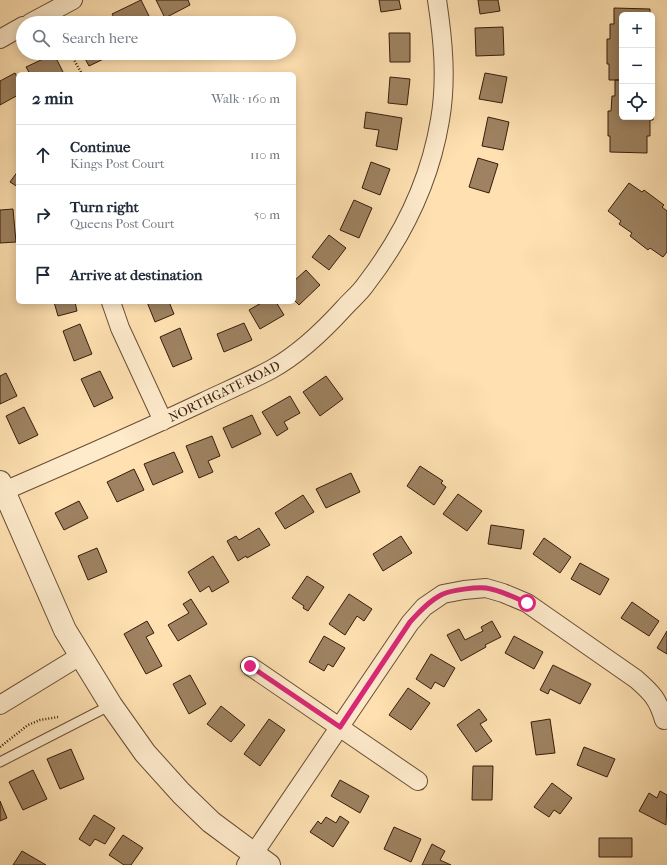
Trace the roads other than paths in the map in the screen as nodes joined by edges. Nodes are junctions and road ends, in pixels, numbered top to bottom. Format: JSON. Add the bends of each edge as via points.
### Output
{"nodes":[{"id":1,"x":73,"y":0,"type":"edge"},
{"id":2,"x":438,"y":0,"type":"edge"},
{"id":3,"x":43,"y":16,"type":"edge"},
{"id":4,"x":16,"y":30,"type":"edge"},
{"id":5,"x":0,"y":39,"type":"edge"},
{"id":6,"x":112,"y":304,"type":"edge"},
{"id":7,"x":163,"y":421,"type":"junction"},
{"id":8,"x":2,"y":487,"type":"edge"},
{"id":9,"x":80,"y":656,"type":"junction"},
{"id":10,"x":250,"y":666,"type":"dead end"},
{"id":11,"x":0,"y":705,"type":"edge"},
{"id":12,"x":111,"y":705,"type":"junction"},
{"id":13,"x":664,"y":720,"type":"dead end"},
{"id":14,"x":340,"y":727,"type":"junction"},
{"id":15,"x":0,"y":762,"type":"edge"},
{"id":16,"x":418,"y":781,"type":"dead end"},
{"id":17,"x":256,"y":861,"type":"edge"}],
"edges":[{"from":1,"to":3,"type":"street"},
{"from":2,"to":7,"type":"street","name":"NORTHGATE ROAD","via":[[443,75],[440,119],[429,166],[413,208],[391,248],[366,285],[306,345],[273,369]]},
{"from":4,"to":5,"type":"street"},
{"from":6,"to":7,"type":"street","via":[[120,328]]},
{"from":7,"to":8,"type":"street","name":"NORTHGATE ROAD"},
{"from":8,"to":9,"type":"street","via":[[65,630]]},
{"from":9,"to":11,"type":"street"},
{"from":9,"to":12,"type":"street"},
{"from":10,"to":14,"type":"street"},
{"from":12,"to":15,"type":"lane"},
{"from":12,"to":17,"type":"street","via":[[145,753],[181,793]]},
{"from":13,"to":14,"type":"street","via":[[660,705],[636,679],[527,603],[486,588],[443,594],[424,607],[410,622]]},
{"from":14,"to":16,"type":"street"},
{"from":14,"to":17,"type":"street"}]}
